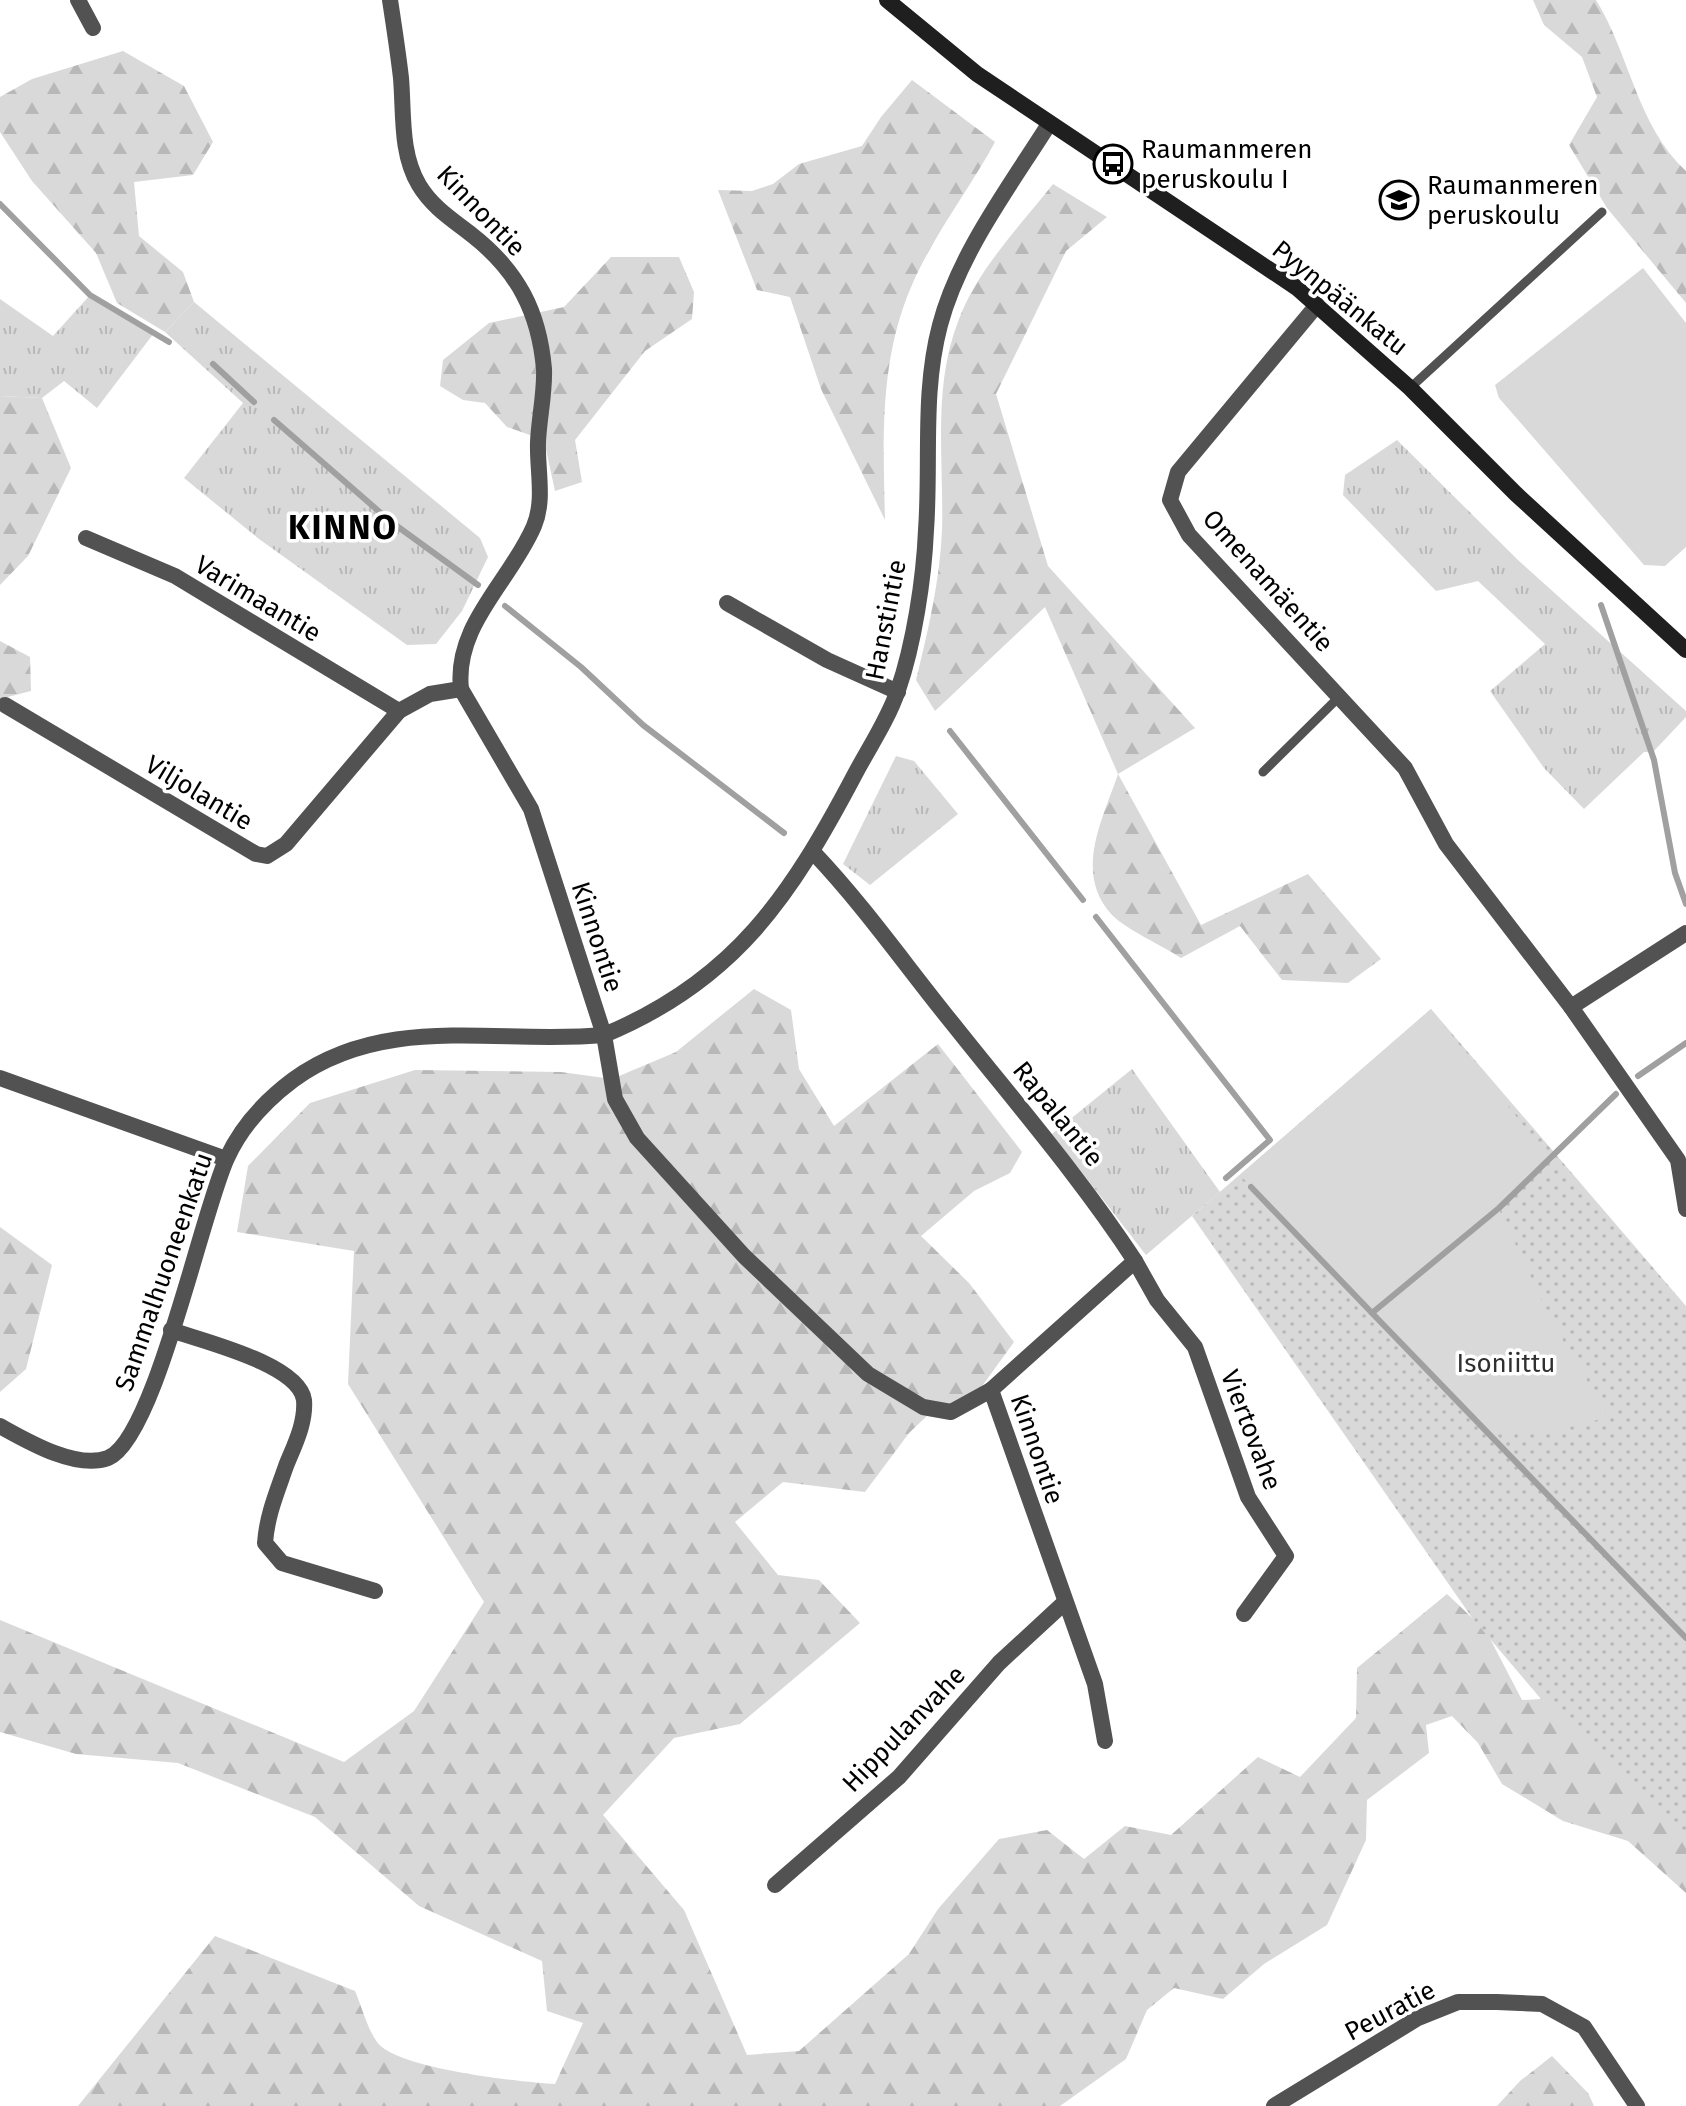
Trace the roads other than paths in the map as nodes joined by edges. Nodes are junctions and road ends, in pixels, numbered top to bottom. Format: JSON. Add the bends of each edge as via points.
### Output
{"nodes":[{"id":1,"x":78,"y":0,"type":"edge"},
{"id":2,"x":390,"y":0,"type":"edge"},
{"id":3,"x":887,"y":0,"type":"edge"},
{"id":4,"x":93,"y":28,"type":"dead end"},
{"id":5,"x":1049,"y":124,"type":"junction"},
{"id":6,"x":1602,"y":212,"type":"dead end"},
{"id":7,"x":1317,"y":305,"type":"junction"},
{"id":8,"x":1410,"y":388,"type":"junction"},
{"id":9,"x":86,"y":538,"type":"dead end"},
{"id":10,"x":727,"y":603,"type":"dead end"},
{"id":11,"x":1686,"y":650,"type":"edge"},
{"id":12,"x":461,"y":689,"type":"junction"},
{"id":13,"x":898,"y":692,"type":"junction"},
{"id":14,"x":1340,"y":696,"type":"junction"},
{"id":15,"x":5,"y":705,"type":"dead end"},
{"id":16,"x":399,"y":711,"type":"junction"},
{"id":17,"x":1263,"y":772,"type":"dead end"},
{"id":18,"x":814,"y":853,"type":"junction"},
{"id":19,"x":1686,"y":933,"type":"edge"},
{"id":20,"x":1571,"y":1007,"type":"junction"},
{"id":21,"x":604,"y":1035,"type":"junction"},
{"id":22,"x":0,"y":1078,"type":"edge"},
{"id":23,"x":226,"y":1159,"type":"junction"},
{"id":24,"x":1686,"y":1209,"type":"edge"},
{"id":25,"x":1135,"y":1261,"type":"junction"},
{"id":26,"x":171,"y":1330,"type":"junction"},
{"id":27,"x":991,"y":1390,"type":"junction"},
{"id":28,"x":0,"y":1426,"type":"edge"},
{"id":29,"x":375,"y":1591,"type":"dead end"},
{"id":30,"x":1064,"y":1603,"type":"junction"},
{"id":31,"x":1244,"y":1614,"type":"dead end"},
{"id":32,"x":1105,"y":1741,"type":"dead end"},
{"id":33,"x":775,"y":1885,"type":"dead end"},
{"id":34,"x":1274,"y":2106,"type":"edge"},
{"id":35,"x":1637,"y":2106,"type":"edge"}],
"edges":[{"from":1,"to":4,"type":"street"},
{"from":2,"to":12,"type":"street","name":"Kinnontie","via":[[410,166],[431,201],[485,245],[528,299],[537,319],[544,372],[540,498],[534,526],[460,654]]},
{"from":3,"to":5,"type":"main road","name":"Pyynpäänkatu","via":[[977,74]]},
{"from":5,"to":7,"type":"main road","name":"Pyynpäänkatu"},
{"from":5,"to":13,"type":"street","name":"Hanstintie","via":[[962,269],[940,325],[927,420],[926,530]]},
{"from":6,"to":8,"type":"lane"},
{"from":7,"to":8,"type":"main road","name":"Pyynpäänkatu"},
{"from":7,"to":14,"type":"street","name":"Omenamäentie","via":[[1178,472],[1170,500],[1189,535]]},
{"from":8,"to":11,"type":"main road","name":"Pyynpäänkatu"},
{"from":9,"to":16,"type":"street","name":"Varimaantie","via":[[175,576]]},
{"from":10,"to":13,"type":"street","via":[[827,660]]},
{"from":12,"to":16,"type":"street","name":"Viljolantie","via":[[430,694]]},
{"from":12,"to":21,"type":"street","name":"Kinnontie","via":[[531,809]]},
{"from":13,"to":18,"type":"street","name":"Hanstintie"},
{"from":14,"to":17,"type":"lane"},
{"from":14,"to":20,"type":"street","name":"Omenamäentie","via":[[1405,768],[1446,844]]},
{"from":15,"to":16,"type":"street","name":"Viljolantie","via":[[267,856],[286,844]]},
{"from":18,"to":21,"type":"street","name":"Hanstintie","via":[[779,904],[733,953],[650,1012]]},
{"from":18,"to":25,"type":"street","name":"Rapalantie","via":[[898,949],[1089,1190]]},
{"from":19,"to":20,"type":"street"},
{"from":20,"to":24,"type":"street","name":"Omenamäentie","via":[[1678,1160]]},
{"from":21,"to":23,"type":"street","name":"Sammalhuoneenkatu","via":[[410,1035],[369,1043],[322,1062],[268,1101],[246,1123]]},
{"from":21,"to":27,"type":"street","name":"Kinnontie","via":[[615,1099],[637,1138],[744,1256],[868,1374],[923,1407],[951,1412]]},
{"from":22,"to":23,"type":"street"},
{"from":23,"to":26,"type":"street","name":"Sammalhuoneenkatu"},
{"from":25,"to":27,"type":"street"},
{"from":25,"to":31,"type":"street","name":"Viertovahe","via":[[1157,1300],[1195,1347],[1248,1497],[1286,1556]]},
{"from":26,"to":28,"type":"street","name":"Sammalhuoneenkatu","via":[[135,1429],[123,1448],[107,1458],[87,1461]]},
{"from":26,"to":29,"type":"street","via":[[274,1366],[294,1382],[304,1398],[301,1427],[266,1519],[265,1543],[282,1563]]},
{"from":27,"to":30,"type":"street","name":"Kinnontie"},
{"from":30,"to":32,"type":"street","name":"Kinnontie","via":[[1095,1684]]},
{"from":30,"to":33,"type":"street","name":"Hippulanvahe","via":[[999,1663],[899,1777]]},
{"from":34,"to":35,"type":"street","name":"Peuratie","via":[[1418,2018],[1458,2002],[1542,2004],[1584,2027]]}]}
